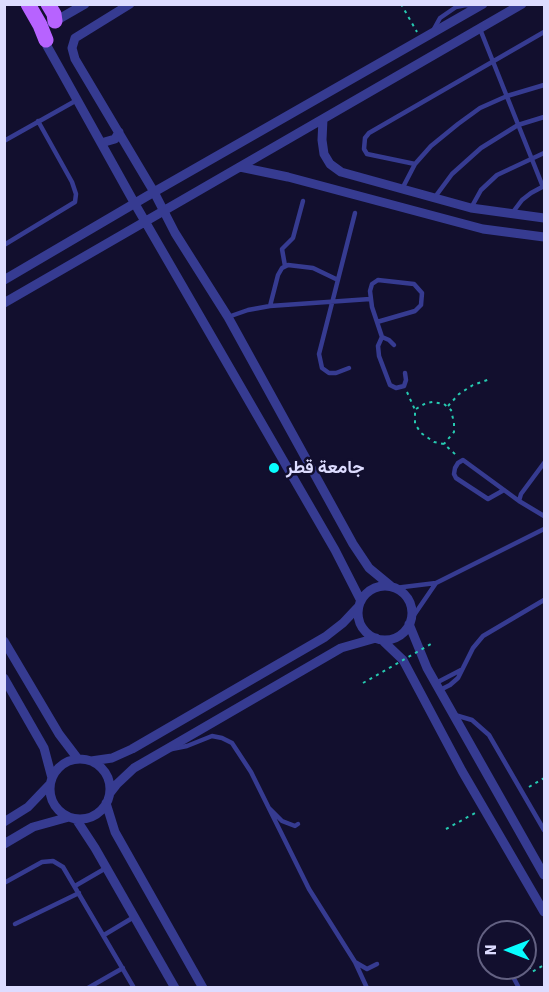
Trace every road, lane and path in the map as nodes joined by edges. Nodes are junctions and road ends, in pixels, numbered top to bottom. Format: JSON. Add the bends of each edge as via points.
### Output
{"nodes":[{"id":1,"x":28,"y":4,"type":"edge"},
{"id":2,"x":48,"y":4,"type":"edge"},
{"id":3,"x":85,"y":4,"type":"edge"},
{"id":4,"x":130,"y":4,"type":"edge"},
{"id":5,"x":401,"y":4,"type":"edge"},
{"id":6,"x":522,"y":4,"type":"edge"},
{"id":7,"x":481,"y":6,"type":"edge"},
{"id":8,"x":55,"y":21,"type":"junction"},
{"id":9,"x":480,"y":29,"type":"junction"},
{"id":10,"x":544,"y":33,"type":"edge"},
{"id":11,"x":46,"y":40,"type":"junction"},
{"id":12,"x":422,"y":40,"type":"junction"},
{"id":13,"x":494,"y":62,"type":"junction"},
{"id":14,"x":544,"y":85,"type":"edge"},
{"id":15,"x":507,"y":96,"type":"junction"},
{"id":16,"x":77,"y":100,"type":"junction"},
{"id":17,"x":544,"y":117,"type":"edge"},
{"id":18,"x":323,"y":119,"type":"junction"},
{"id":19,"x":38,"y":121,"type":"junction"},
{"id":20,"x":518,"y":125,"type":"junction"},
{"id":21,"x":119,"y":132,"type":"junction"},
{"id":22,"x":4,"y":141,"type":"edge"},
{"id":23,"x":101,"y":143,"type":"junction"},
{"id":24,"x":544,"y":153,"type":"edge"},
{"id":25,"x":531,"y":158,"type":"junction"},
{"id":26,"x":415,"y":164,"type":"junction"},
{"id":27,"x":240,"y":167,"type":"junction"},
{"id":28,"x":544,"y":187,"type":"edge"},
{"id":29,"x":402,"y":189,"type":"junction"},
{"id":30,"x":154,"y":192,"type":"junction"},
{"id":31,"x":435,"y":197,"type":"junction"},
{"id":32,"x":303,"y":201,"type":"dead end"},
{"id":33,"x":135,"y":204,"type":"junction"},
{"id":34,"x":471,"y":208,"type":"junction"},
{"id":35,"x":164,"y":211,"type":"junction"},
{"id":36,"x":355,"y":213,"type":"dead end"},
{"id":37,"x":512,"y":215,"type":"junction"},
{"id":38,"x":544,"y":218,"type":"edge"},
{"id":39,"x":146,"y":222,"type":"junction"},
{"id":40,"x":544,"y":237,"type":"edge"},
{"id":41,"x":4,"y":245,"type":"edge"},
{"id":42,"x":285,"y":266,"type":"junction"},
{"id":43,"x":4,"y":280,"type":"edge"},
{"id":44,"x":338,"y":280,"type":"junction"},
{"id":45,"x":370,"y":299,"type":"junction"},
{"id":46,"x":332,"y":302,"type":"junction"},
{"id":47,"x":4,"y":303,"type":"edge"},
{"id":48,"x":270,"y":306,"type":"junction"},
{"id":49,"x":228,"y":317,"type":"junction"},
{"id":50,"x":377,"y":322,"type":"junction"},
{"id":51,"x":382,"y":337,"type":"junction"},
{"id":52,"x":394,"y":345,"type":"dead end"},
{"id":53,"x":349,"y":368,"type":"dead end"},
{"id":54,"x":405,"y":373,"type":"dead end"},
{"id":55,"x":490,"y":379,"type":"dead end"},
{"id":56,"x":404,"y":386,"type":"junction"},
{"id":57,"x":448,"y":406,"type":"junction"},
{"id":58,"x":415,"y":410,"type":"junction"},
{"id":59,"x":444,"y":444,"type":"junction"},
{"id":60,"x":463,"y":460,"type":"junction"},
{"id":61,"x":544,"y":463,"type":"edge"},
{"id":62,"x":504,"y":490,"type":"junction"},
{"id":63,"x":519,"y":501,"type":"junction"},
{"id":64,"x":544,"y":516,"type":"edge"},
{"id":65,"x":544,"y":529,"type":"edge"},
{"id":66,"x":436,"y":583,"type":"junction"},
{"id":67,"x":393,"y":588,"type":"junction"},
{"id":68,"x":544,"y":600,"type":"edge"},
{"id":69,"x":360,"y":604,"type":"junction"},
{"id":70,"x":409,"y":622,"type":"junction"},
{"id":71,"x":379,"y":639,"type":"junction"},
{"id":72,"x":4,"y":641,"type":"edge"},
{"id":73,"x":431,"y":644,"type":"dead end"},
{"id":74,"x":4,"y":678,"type":"edge"},
{"id":75,"x":363,"y":683,"type":"dead end"},
{"id":76,"x":438,"y":687,"type":"junction"},
{"id":77,"x":453,"y":714,"type":"junction"},
{"id":78,"x":167,"y":749,"type":"junction"},
{"id":79,"x":78,"y":759,"type":"junction"},
{"id":80,"x":91,"y":760,"type":"junction"},
{"id":81,"x":51,"y":781,"type":"junction"},
{"id":82,"x":110,"y":793,"type":"junction"},
{"id":83,"x":106,"y":803,"type":"junction"},
{"id":84,"x":267,"y":805,"type":"junction"},
{"id":85,"x":73,"y":818,"type":"junction"},
{"id":86,"x":4,"y":822,"type":"edge"},
{"id":87,"x":298,"y":824,"type":"dead end"},
{"id":88,"x":456,"y":824,"type":"dead end"},
{"id":89,"x":446,"y":830,"type":"dead end"},
{"id":90,"x":544,"y":830,"type":"edge"},
{"id":91,"x":4,"y":844,"type":"edge"},
{"id":92,"x":106,"y":868,"type":"junction"},
{"id":93,"x":544,"y":876,"type":"edge"},
{"id":94,"x":4,"y":883,"type":"edge"},
{"id":95,"x":75,"y":886,"type":"junction"},
{"id":96,"x":79,"y":892,"type":"junction"},
{"id":97,"x":544,"y":912,"type":"edge"},
{"id":98,"x":134,"y":917,"type":"junction"},
{"id":99,"x":15,"y":924,"type":"dead end"},
{"id":100,"x":104,"y":935,"type":"junction"},
{"id":101,"x":355,"y":962,"type":"junction"},
{"id":102,"x":377,"y":964,"type":"dead end"},
{"id":103,"x":123,"y":968,"type":"junction"},
{"id":104,"x":88,"y":987,"type":"edge"},
{"id":105,"x":134,"y":987,"type":"edge"},
{"id":106,"x":175,"y":987,"type":"edge"},
{"id":107,"x":203,"y":987,"type":"edge"},
{"id":108,"x":367,"y":987,"type":"edge"}],
"edges":[{"from":1,"to":11,"type":"main road"},
{"from":2,"to":8,"type":"main road"},
{"from":3,"to":8,"type":"street"},
{"from":4,"to":21,"type":"street","via":[[84,31],[72,43],[79,66]]},
{"from":5,"to":12,"type":"path"},
{"from":6,"to":9,"type":"street"},
{"from":7,"to":12,"type":"street"},
{"from":8,"to":11,"type":"street"},
{"from":9,"to":13,"type":"lane"},
{"from":9,"to":18,"type":"street"},
{"from":10,"to":13,"type":"lane"},
{"from":11,"to":16,"type":"street"},
{"from":12,"to":30,"type":"street"},
{"from":13,"to":15,"type":"lane"},
{"from":13,"to":26,"type":"lane","via":[[365,138],[364,149],[368,154]]},
{"from":14,"to":15,"type":"lane"},
{"from":15,"to":20,"type":"lane"},
{"from":15,"to":26,"type":"lane","via":[[458,124]]},
{"from":16,"to":19,"type":"lane"},
{"from":16,"to":23,"type":"street"},
{"from":17,"to":20,"type":"lane"},
{"from":18,"to":27,"type":"street"},
{"from":18,"to":29,"type":"street","via":[[324,154],[335,169]]},
{"from":19,"to":22,"type":"lane"},
{"from":19,"to":41,"type":"lane","via":[[72,182],[75,202]]},
{"from":20,"to":25,"type":"lane"},
{"from":20,"to":31,"type":"lane","via":[[481,147],[452,174]]},
{"from":21,"to":23,"type":"street","via":[[115,139]]},
{"from":21,"to":30,"type":"street"},
{"from":23,"to":33,"type":"street"},
{"from":24,"to":25,"type":"lane"},
{"from":25,"to":28,"type":"lane"},
{"from":25,"to":34,"type":"lane","via":[[497,175],[481,190]]},
{"from":26,"to":29,"type":"lane"},
{"from":27,"to":35,"type":"street"},
{"from":27,"to":40,"type":"street","via":[[483,229]]},
{"from":28,"to":37,"type":"lane","via":[[522,200]]},
{"from":29,"to":31,"type":"street"},
{"from":30,"to":33,"type":"street"},
{"from":30,"to":35,"type":"street"},
{"from":31,"to":34,"type":"street"},
{"from":32,"to":42,"type":"lane","via":[[293,238],[282,249]]},
{"from":33,"to":39,"type":"street"},
{"from":33,"to":43,"type":"street"},
{"from":34,"to":37,"type":"street"},
{"from":35,"to":39,"type":"street"},
{"from":35,"to":49,"type":"street"},
{"from":36,"to":44,"type":"lane"},
{"from":37,"to":38,"type":"street"},
{"from":39,"to":47,"type":"street"},
{"from":39,"to":69,"type":"street","via":[[330,540]]},
{"from":42,"to":44,"type":"lane","via":[[313,268]]},
{"from":42,"to":48,"type":"lane","via":[[278,275]]},
{"from":44,"to":46,"type":"lane"},
{"from":45,"to":46,"type":"lane"},
{"from":45,"to":50,"type":"lane"},
{"from":45,"to":50,"type":"lane","via":[[372,285],[382,280],[414,284],[422,293],[421,305],[415,310]]},
{"from":46,"to":48,"type":"lane"},
{"from":46,"to":53,"type":"lane","via":[[319,362],[329,373]]},
{"from":48,"to":49,"type":"lane"},
{"from":49,"to":67,"type":"street","via":[[353,544],[369,568]]},
{"from":50,"to":51,"type":"lane"},
{"from":51,"to":52,"type":"lane"},
{"from":51,"to":56,"type":"lane","via":[[378,351],[389,382],[396,388]]},
{"from":54,"to":56,"type":"lane"},
{"from":55,"to":57,"type":"path","via":[[459,394]]},
{"from":56,"to":58,"type":"path"},
{"from":57,"to":58,"type":"path","via":[[433,402]]},
{"from":57,"to":59,"type":"path","via":[[454,416],[454,432]]},
{"from":58,"to":59,"type":"path","via":[[415,424],[421,433]]},
{"from":59,"to":60,"type":"path"},
{"from":60,"to":62,"type":"lane"},
{"from":60,"to":62,"type":"lane","via":[[455,468],[456,478],[488,499]]},
{"from":61,"to":63,"type":"lane","via":[[520,494]]},
{"from":62,"to":63,"type":"lane"},
{"from":63,"to":64,"type":"lane"},
{"from":65,"to":66,"type":"lane"},
{"from":66,"to":67,"type":"lane"},
{"from":66,"to":70,"type":"lane"},
{"from":67,"to":69,"type":"street","via":[[372,590]]},
{"from":67,"to":70,"type":"street","via":[[407,599],[411,610]]},
{"from":68,"to":76,"type":"lane","via":[[483,636],[454,682]]},
{"from":69,"to":71,"type":"street","via":[[358,618],[363,628]]},
{"from":69,"to":80,"type":"street","via":[[325,637],[142,743],[112,758]]},
{"from":70,"to":71,"type":"street","via":[[398,636]]},
{"from":70,"to":76,"type":"street"},
{"from":71,"to":78,"type":"street","via":[[341,648]]},
{"from":71,"to":97,"type":"street","via":[[403,660]]},
{"from":72,"to":79,"type":"street","via":[[58,734]]},
{"from":73,"to":75,"type":"path","bridge":true},
{"from":74,"to":81,"type":"street","via":[[44,748]]},
{"from":76,"to":77,"type":"street"},
{"from":77,"to":90,"type":"lane","via":[[472,720],[489,735]]},
{"from":77,"to":93,"type":"street"},
{"from":78,"to":82,"type":"street","via":[[134,768]]},
{"from":78,"to":84,"type":"lane","via":[[212,736],[227,740],[239,751]]},
{"from":79,"to":80,"type":"street"},
{"from":79,"to":81,"type":"street","via":[[59,767]]},
{"from":80,"to":82,"type":"street","via":[[106,773]]},
{"from":81,"to":85,"type":"street","via":[[54,804]]},
{"from":81,"to":86,"type":"street","via":[[28,807]]},
{"from":82,"to":83,"type":"street"},
{"from":83,"to":85,"type":"street","via":[[95,815]]},
{"from":83,"to":107,"type":"street","via":[[115,832]]},
{"from":84,"to":87,"type":"lane","via":[[282,821]]},
{"from":84,"to":101,"type":"lane","via":[[309,889]]},
{"from":85,"to":91,"type":"street","via":[[33,827]]},
{"from":85,"to":92,"type":"street"},
{"from":88,"to":89,"type":"path"},
{"from":92,"to":95,"type":"lane"},
{"from":92,"to":98,"type":"street"},
{"from":94,"to":95,"type":"lane","via":[[53,861],[63,867]]},
{"from":95,"to":96,"type":"lane"},
{"from":96,"to":99,"type":"lane"},
{"from":96,"to":100,"type":"lane"},
{"from":98,"to":100,"type":"lane"},
{"from":98,"to":106,"type":"street"},
{"from":100,"to":103,"type":"lane"},
{"from":101,"to":102,"type":"lane","via":[[367,969]]},
{"from":101,"to":108,"type":"lane"},
{"from":103,"to":104,"type":"lane"},
{"from":103,"to":105,"type":"lane"}]}
